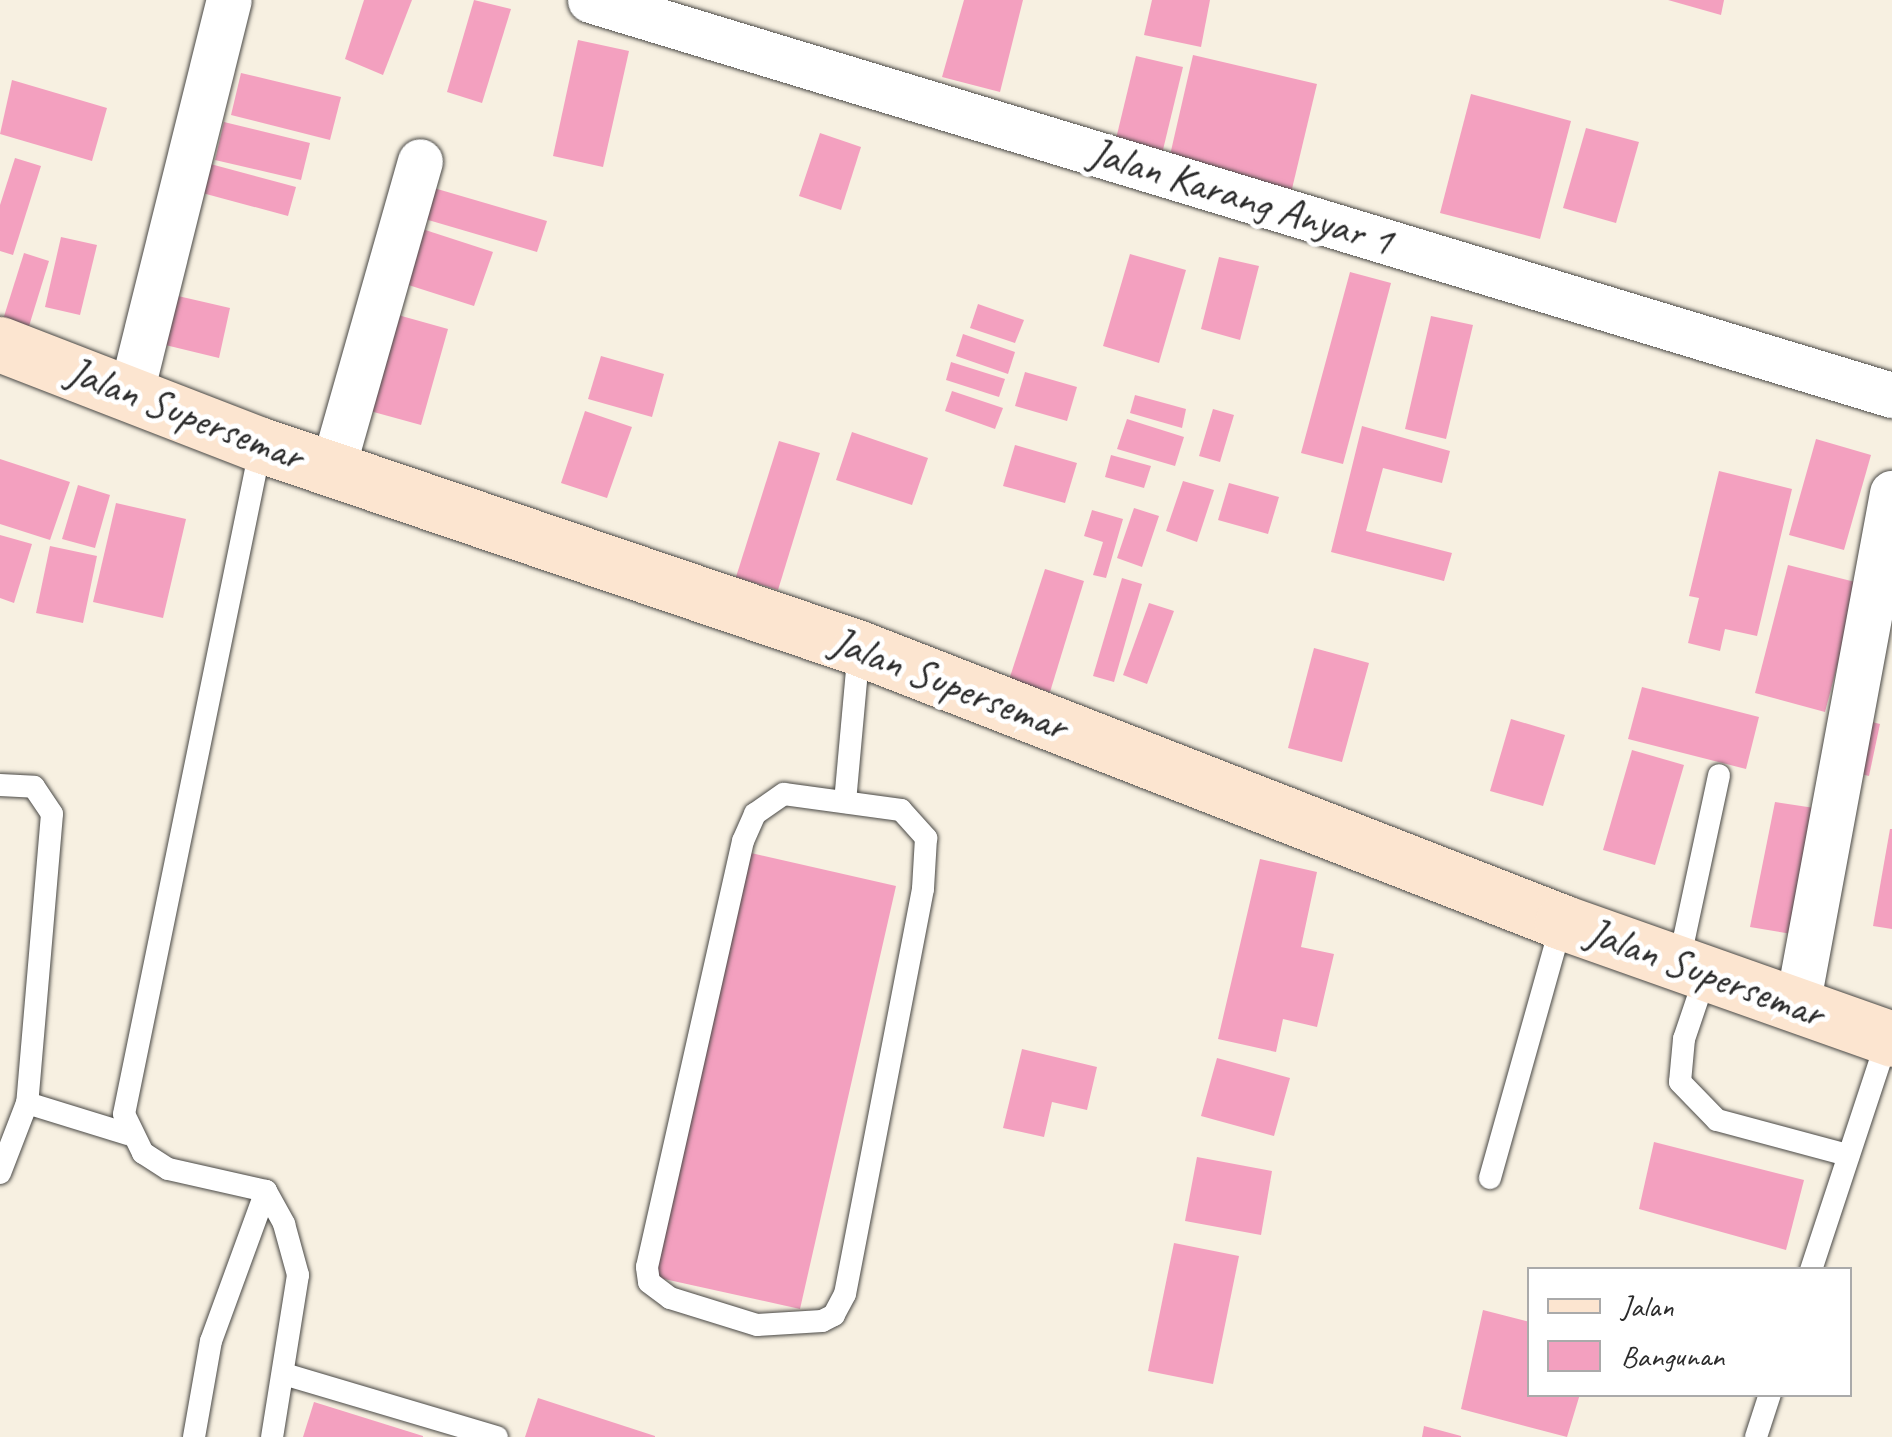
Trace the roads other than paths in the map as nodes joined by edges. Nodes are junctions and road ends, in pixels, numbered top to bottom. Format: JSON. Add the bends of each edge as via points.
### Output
{"nodes":[{"id":1,"x":228,"y":0,"type":"edge"},
{"id":2,"x":590,"y":0,"type":"edge"},
{"id":3,"x":420,"y":162,"type":"dead end"},
{"id":4,"x":0,"y":344,"type":"edge"},
{"id":5,"x":131,"y":392,"type":"junction"},
{"id":6,"x":1892,"y":396,"type":"edge"},
{"id":7,"x":262,"y":445,"type":"junction"},
{"id":8,"x":332,"y":470,"type":"junction"},
{"id":9,"x":1892,"y":493,"type":"edge"},
{"id":10,"x":859,"y":648,"type":"junction"},
{"id":11,"x":1719,"y":774,"type":"dead end"},
{"id":12,"x":0,"y":785,"type":"edge"},
{"id":13,"x":844,"y":802,"type":"junction"},
{"id":14,"x":1562,"y":922,"type":"junction"},
{"id":15,"x":1692,"y":968,"type":"junction"},
{"id":16,"x":1797,"y":1006,"type":"junction"},
{"id":17,"x":1890,"y":1038,"type":"edge"},
{"id":18,"x":27,"y":1102,"type":"junction"},
{"id":19,"x":128,"y":1134,"type":"junction"},
{"id":20,"x":1848,"y":1155,"type":"junction"},
{"id":21,"x":0,"y":1173,"type":"edge"},
{"id":22,"x":1490,"y":1178,"type":"dead end"},
{"id":23,"x":266,"y":1191,"type":"junction"},
{"id":24,"x":1812,"y":1267,"type":"edge"},
{"id":25,"x":284,"y":1374,"type":"junction"},
{"id":26,"x":1769,"y":1397,"type":"edge"},
{"id":27,"x":194,"y":1437,"type":"edge"},
{"id":28,"x":272,"y":1437,"type":"edge"},
{"id":29,"x":497,"y":1437,"type":"edge"},
{"id":30,"x":1756,"y":1437,"type":"edge"}],
"edges":[{"from":1,"to":5,"type":"street"},
{"from":2,"to":6,"type":"street","name":"Jalan Karang Anyar 1"},
{"from":3,"to":8,"type":"street"},
{"from":4,"to":5,"type":"main road","name":"Jalan Supersemar"},
{"from":5,"to":7,"type":"main road","name":"Jalan Supersemar"},
{"from":7,"to":8,"type":"main road","name":"Jalan Supersemar"},
{"from":7,"to":19,"type":"lane","via":[[124,1114]]},
{"from":8,"to":10,"type":"main road","name":"Jalan Supersemar"},
{"from":9,"to":16,"type":"street"},
{"from":10,"to":13,"type":"lane"},
{"from":10,"to":14,"type":"main road","name":"Jalan Supersemar"},
{"from":11,"to":15,"type":"lane"},
{"from":12,"to":18,"type":"lane","via":[[34,787],[52,814]]},
{"from":13,"to":13,"type":"lane","via":[[784,794],[755,814],[742,841],[648,1251],[648,1282],[657,1290],[757,1326],[808,1325],[840,1306],[923,889],[926,838],[918,822],[901,810]]},
{"from":14,"to":15,"type":"main road","name":"Jalan Supersemar"},
{"from":14,"to":22,"type":"lane"},
{"from":15,"to":16,"type":"main road","name":"Jalan Supersemar"},
{"from":15,"to":20,"type":"lane","via":[[1680,1082],[1717,1120]]},
{"from":16,"to":17,"type":"main road","name":"Jalan Supersemar"},
{"from":17,"to":20,"type":"lane"},
{"from":18,"to":19,"type":"lane"},
{"from":18,"to":21,"type":"lane"},
{"from":19,"to":23,"type":"lane","via":[[168,1169]]},
{"from":20,"to":24,"type":"lane"},
{"from":23,"to":25,"type":"lane","via":[[298,1274]]},
{"from":23,"to":27,"type":"lane","via":[[212,1341]]},
{"from":25,"to":28,"type":"lane"},
{"from":25,"to":29,"type":"lane"},
{"from":26,"to":30,"type":"lane"}]}
